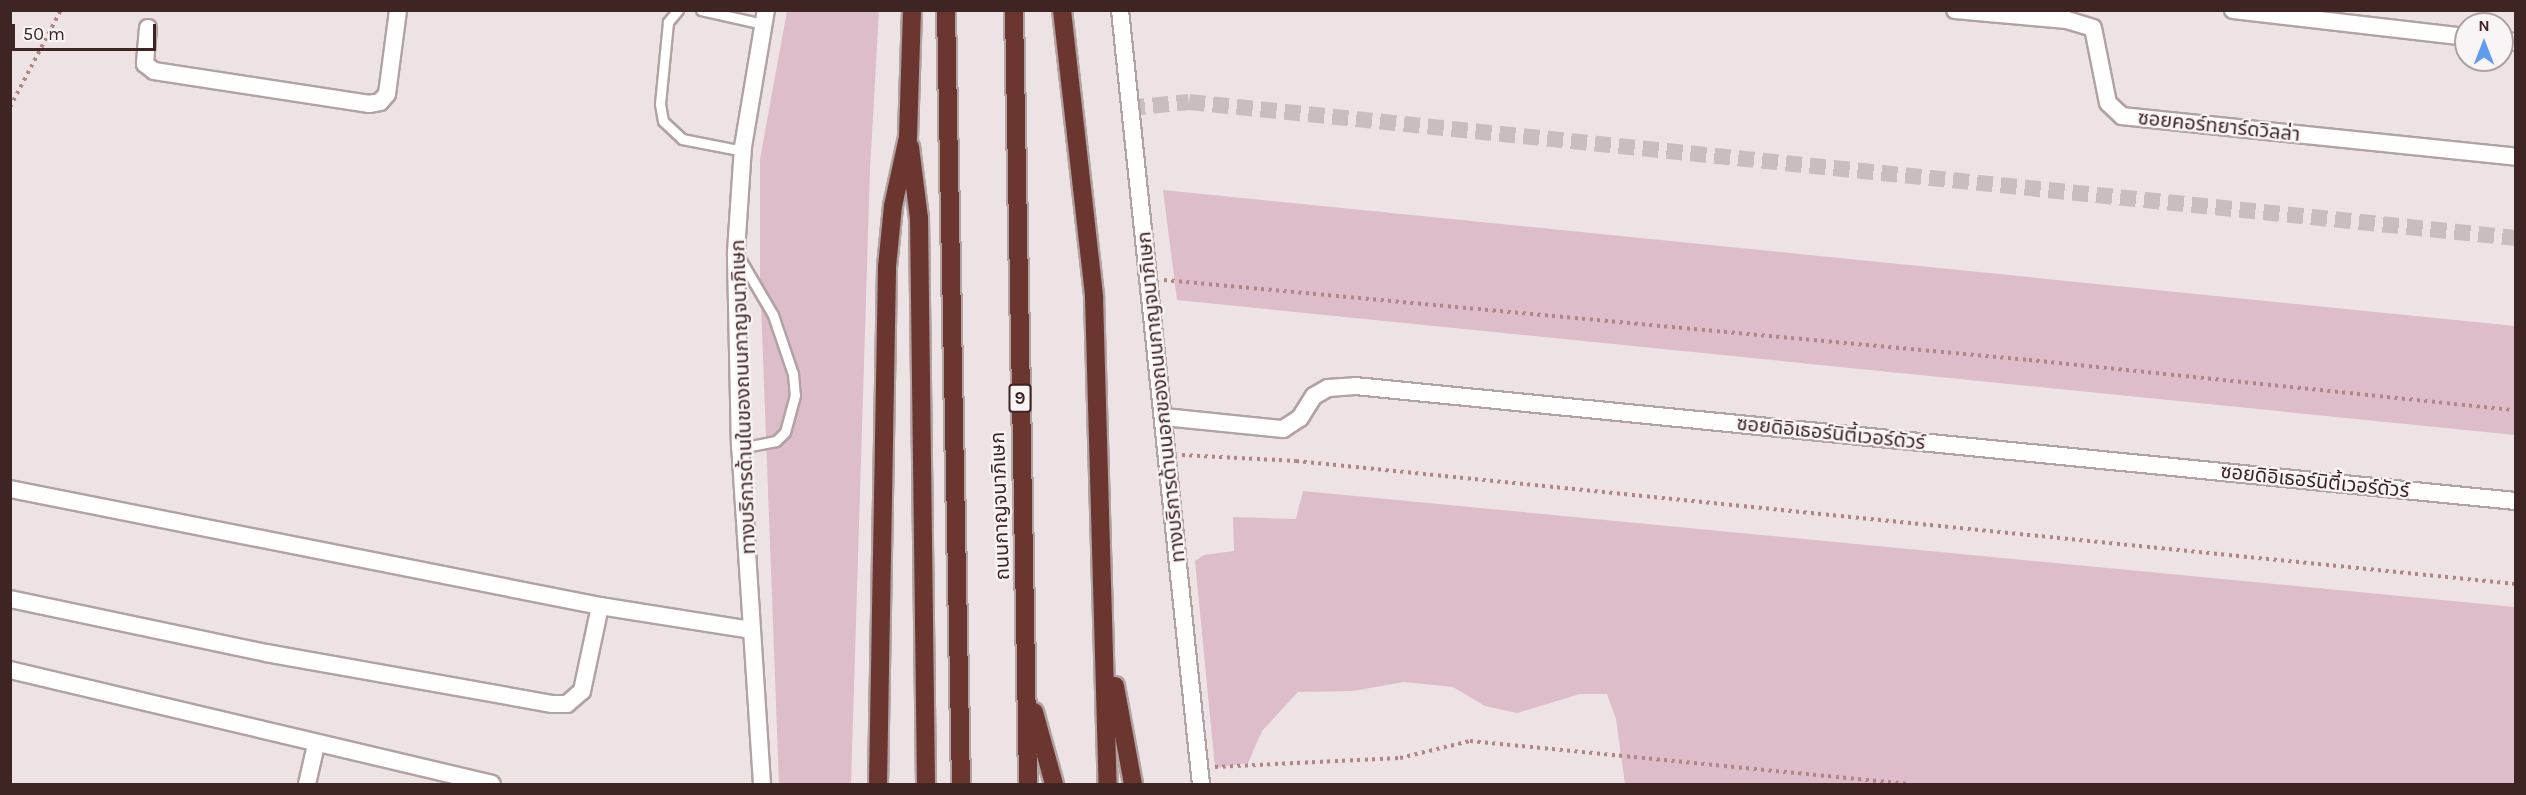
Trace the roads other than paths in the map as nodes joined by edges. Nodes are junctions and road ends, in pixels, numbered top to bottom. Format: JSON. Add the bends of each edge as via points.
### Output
{"nodes":[{"id":1,"x":398,"y":10,"type":"edge"},
{"id":2,"x":678,"y":10,"type":"edge"},
{"id":3,"x":701,"y":10,"type":"edge"},
{"id":4,"x":912,"y":10,"type":"edge"},
{"id":5,"x":946,"y":10,"type":"edge"},
{"id":6,"x":1014,"y":10,"type":"edge"},
{"id":7,"x":1062,"y":10,"type":"edge"},
{"id":8,"x":1120,"y":10,"type":"edge"},
{"id":9,"x":1955,"y":10,"type":"edge"},
{"id":10,"x":2233,"y":10,"type":"edge"},
{"id":11,"x":764,"y":17,"type":"edge"},
{"id":12,"x":148,"y":28,"type":"dead end"},
{"id":13,"x":2454,"y":36,"type":"edge"},
{"id":14,"x":908,"y":136,"type":"junction"},
{"id":15,"x":743,"y":151,"type":"junction"},
{"id":16,"x":2516,"y":157,"type":"edge"},
{"id":17,"x":736,"y":252,"type":"junction"},
{"id":18,"x":1164,"y":417,"type":"junction"},
{"id":19,"x":740,"y":448,"type":"junction"},
{"id":20,"x":10,"y":489,"type":"edge"},
{"id":21,"x":2516,"y":501,"type":"edge"},
{"id":22,"x":10,"y":599,"type":"edge"},
{"id":23,"x":600,"y":606,"type":"junction"},
{"id":24,"x":752,"y":630,"type":"junction"},
{"id":25,"x":1105,"y":631,"type":"junction"},
{"id":26,"x":10,"y":670,"type":"edge"},
{"id":27,"x":1028,"y":690,"type":"junction"},
{"id":28,"x":316,"y":745,"type":"junction"},
{"id":29,"x":1200,"y":776,"type":"edge"},
{"id":30,"x":307,"y":784,"type":"edge"},
{"id":31,"x":492,"y":784,"type":"edge"},
{"id":32,"x":762,"y":784,"type":"edge"},
{"id":33,"x":878,"y":784,"type":"edge"},
{"id":34,"x":926,"y":784,"type":"edge"},
{"id":35,"x":961,"y":784,"type":"edge"},
{"id":36,"x":1028,"y":784,"type":"edge"},
{"id":37,"x":1053,"y":784,"type":"edge"},
{"id":38,"x":1108,"y":784,"type":"edge"},
{"id":39,"x":1133,"y":784,"type":"edge"}],
"edges":[{"from":1,"to":12,"type":"street","via":[[387,94],[380,102],[369,104],[154,71],[145,64]]},
{"from":2,"to":15,"type":"lane","via":[[668,22],[660,105],[663,121],[682,139]]},
{"from":3,"to":11,"type":"lane"},
{"from":4,"to":14,"type":"highway"},
{"from":5,"to":35,"type":"highway"},
{"from":6,"to":27,"type":"highway","name":"ถนนกาญจนาภิเษก","number":"9"},
{"from":7,"to":25,"type":"highway","via":[[1094,297]]},
{"from":8,"to":18,"type":"street","name":"ทางบริการด้านนอกของถนนกาญจนาภิเษก"},
{"from":9,"to":16,"type":"street","name":"ซอยคอร์ทยาร์ดวิลล่า","via":[[2067,20],[2093,28],[2109,103],[2122,116]]},
{"from":10,"to":13,"type":"street"},
{"from":11,"to":15,"type":"street","name":"ทางบริการด้านในของถนนกาญจนาภิเษก"},
{"from":14,"to":33,"type":"highway","via":[[893,206],[886,267]]},
{"from":14,"to":34,"type":"highway","via":[[919,218]]},
{"from":15,"to":17,"type":"street","name":"ทางบริการด้านในของถนนกาญจนาภิเษก"},
{"from":17,"to":19,"type":"street","name":"ทางบริการด้านในของถนนกาญจนาภิเษก"},
{"from":17,"to":19,"type":"lane","via":[[773,315],[793,374],[795,395],[785,432],[776,441]]},
{"from":18,"to":21,"type":"street","name":"ซอยดิอิเธอร์นิตี้เวอร์ดัวร์","via":[[1283,429],[1300,418],[1314,396],[1328,388],[1355,386]]},
{"from":18,"to":29,"type":"street","name":"ทางบริการด้านนอกของถนนกาญจนาภิเษก"},
{"from":19,"to":24,"type":"street","name":"ทางบริการด้านในของถนนกาญจนาภิเษก"},
{"from":20,"to":23,"type":"street"},
{"from":22,"to":23,"type":"street","via":[[266,653],[553,704],[567,704],[582,691]]},
{"from":23,"to":24,"type":"street"},
{"from":24,"to":32,"type":"street","name":"ทางบริการด้านในของถนนกาญจนาภิเษก"},
{"from":25,"to":38,"type":"highway"},
{"from":25,"to":39,"type":"highway"},
{"from":26,"to":28,"type":"street"},
{"from":27,"to":36,"type":"highway","name":"ถนนกาญจนาภิเษก","number":"9"},
{"from":27,"to":37,"type":"highway"},
{"from":28,"to":30,"type":"street"},
{"from":28,"to":31,"type":"street"}]}
